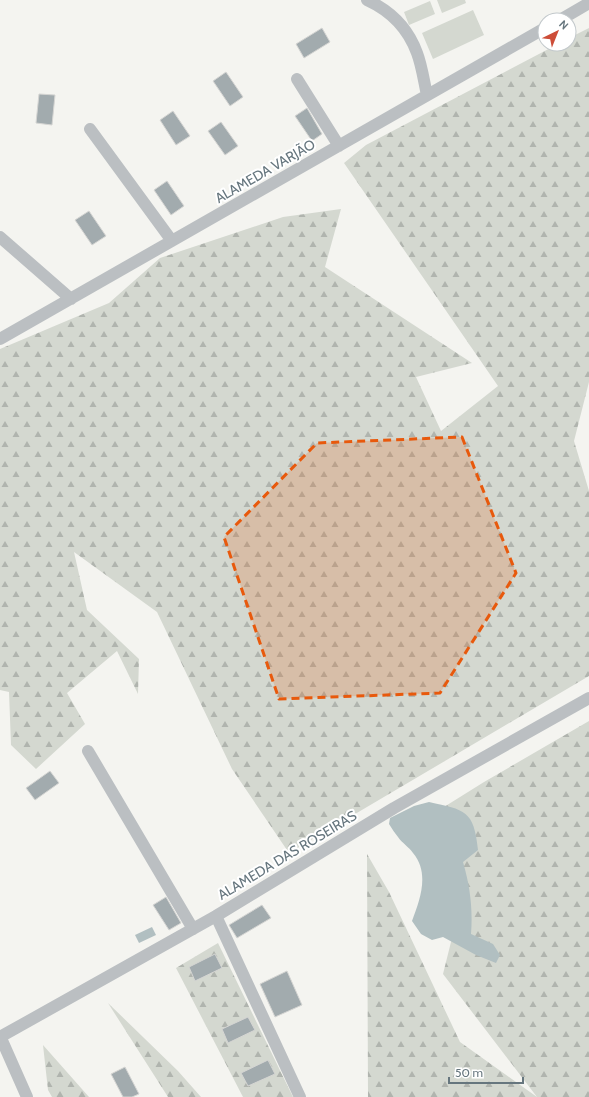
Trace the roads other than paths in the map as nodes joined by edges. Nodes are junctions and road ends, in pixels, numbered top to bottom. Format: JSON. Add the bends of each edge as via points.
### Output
{"nodes":[{"id":1,"x":368,"y":0,"type":"edge"},
{"id":2,"x":589,"y":3,"type":"edge"},
{"id":3,"x":574,"y":12,"type":"edge"},
{"id":4,"x":537,"y":33,"type":"edge"},
{"id":5,"x":297,"y":79,"type":"dead end"},
{"id":6,"x":428,"y":95,"type":"junction"},
{"id":7,"x":90,"y":129,"type":"dead end"},
{"id":8,"x":340,"y":146,"type":"junction"},
{"id":9,"x":0,"y":238,"type":"edge"},
{"id":10,"x":172,"y":241,"type":"junction"},
{"id":11,"x":71,"y":299,"type":"junction"},
{"id":12,"x":0,"y":339,"type":"edge"},
{"id":13,"x":589,"y":698,"type":"edge"},
{"id":14,"x":88,"y":751,"type":"dead end"},
{"id":15,"x":216,"y":916,"type":"junction"},
{"id":16,"x":194,"y":929,"type":"junction"},
{"id":17,"x":0,"y":1036,"type":"edge"},
{"id":18,"x":27,"y":1097,"type":"edge"},
{"id":19,"x":300,"y":1097,"type":"edge"}],
"edges":[{"from":1,"to":6,"type":"street","via":[[382,7],[402,26],[418,53]]},
{"from":2,"to":3,"type":"street"},
{"from":4,"to":6,"type":"street","name":"ALAMEDA VARJÃO"},
{"from":5,"to":8,"type":"street"},
{"from":6,"to":8,"type":"street","name":"ALAMEDA VARJÃO"},
{"from":7,"to":10,"type":"street"},
{"from":8,"to":10,"type":"street","name":"ALAMEDA VARJÃO"},
{"from":9,"to":11,"type":"street"},
{"from":10,"to":11,"type":"street","name":"ALAMEDA VARJÃO"},
{"from":11,"to":12,"type":"street","name":"ALAMEDA VARJÃO"},
{"from":13,"to":15,"type":"street","name":"ALAMEDA DAS ROSEIRAS","via":[[394,808]]},
{"from":14,"to":16,"type":"street"},
{"from":15,"to":16,"type":"street","name":"ALAMEDA DAS ROSEIRAS"},
{"from":15,"to":19,"type":"street"},
{"from":16,"to":17,"type":"street","name":"ALAMEDA DAS ROSEIRAS"},
{"from":17,"to":18,"type":"street"}]}
